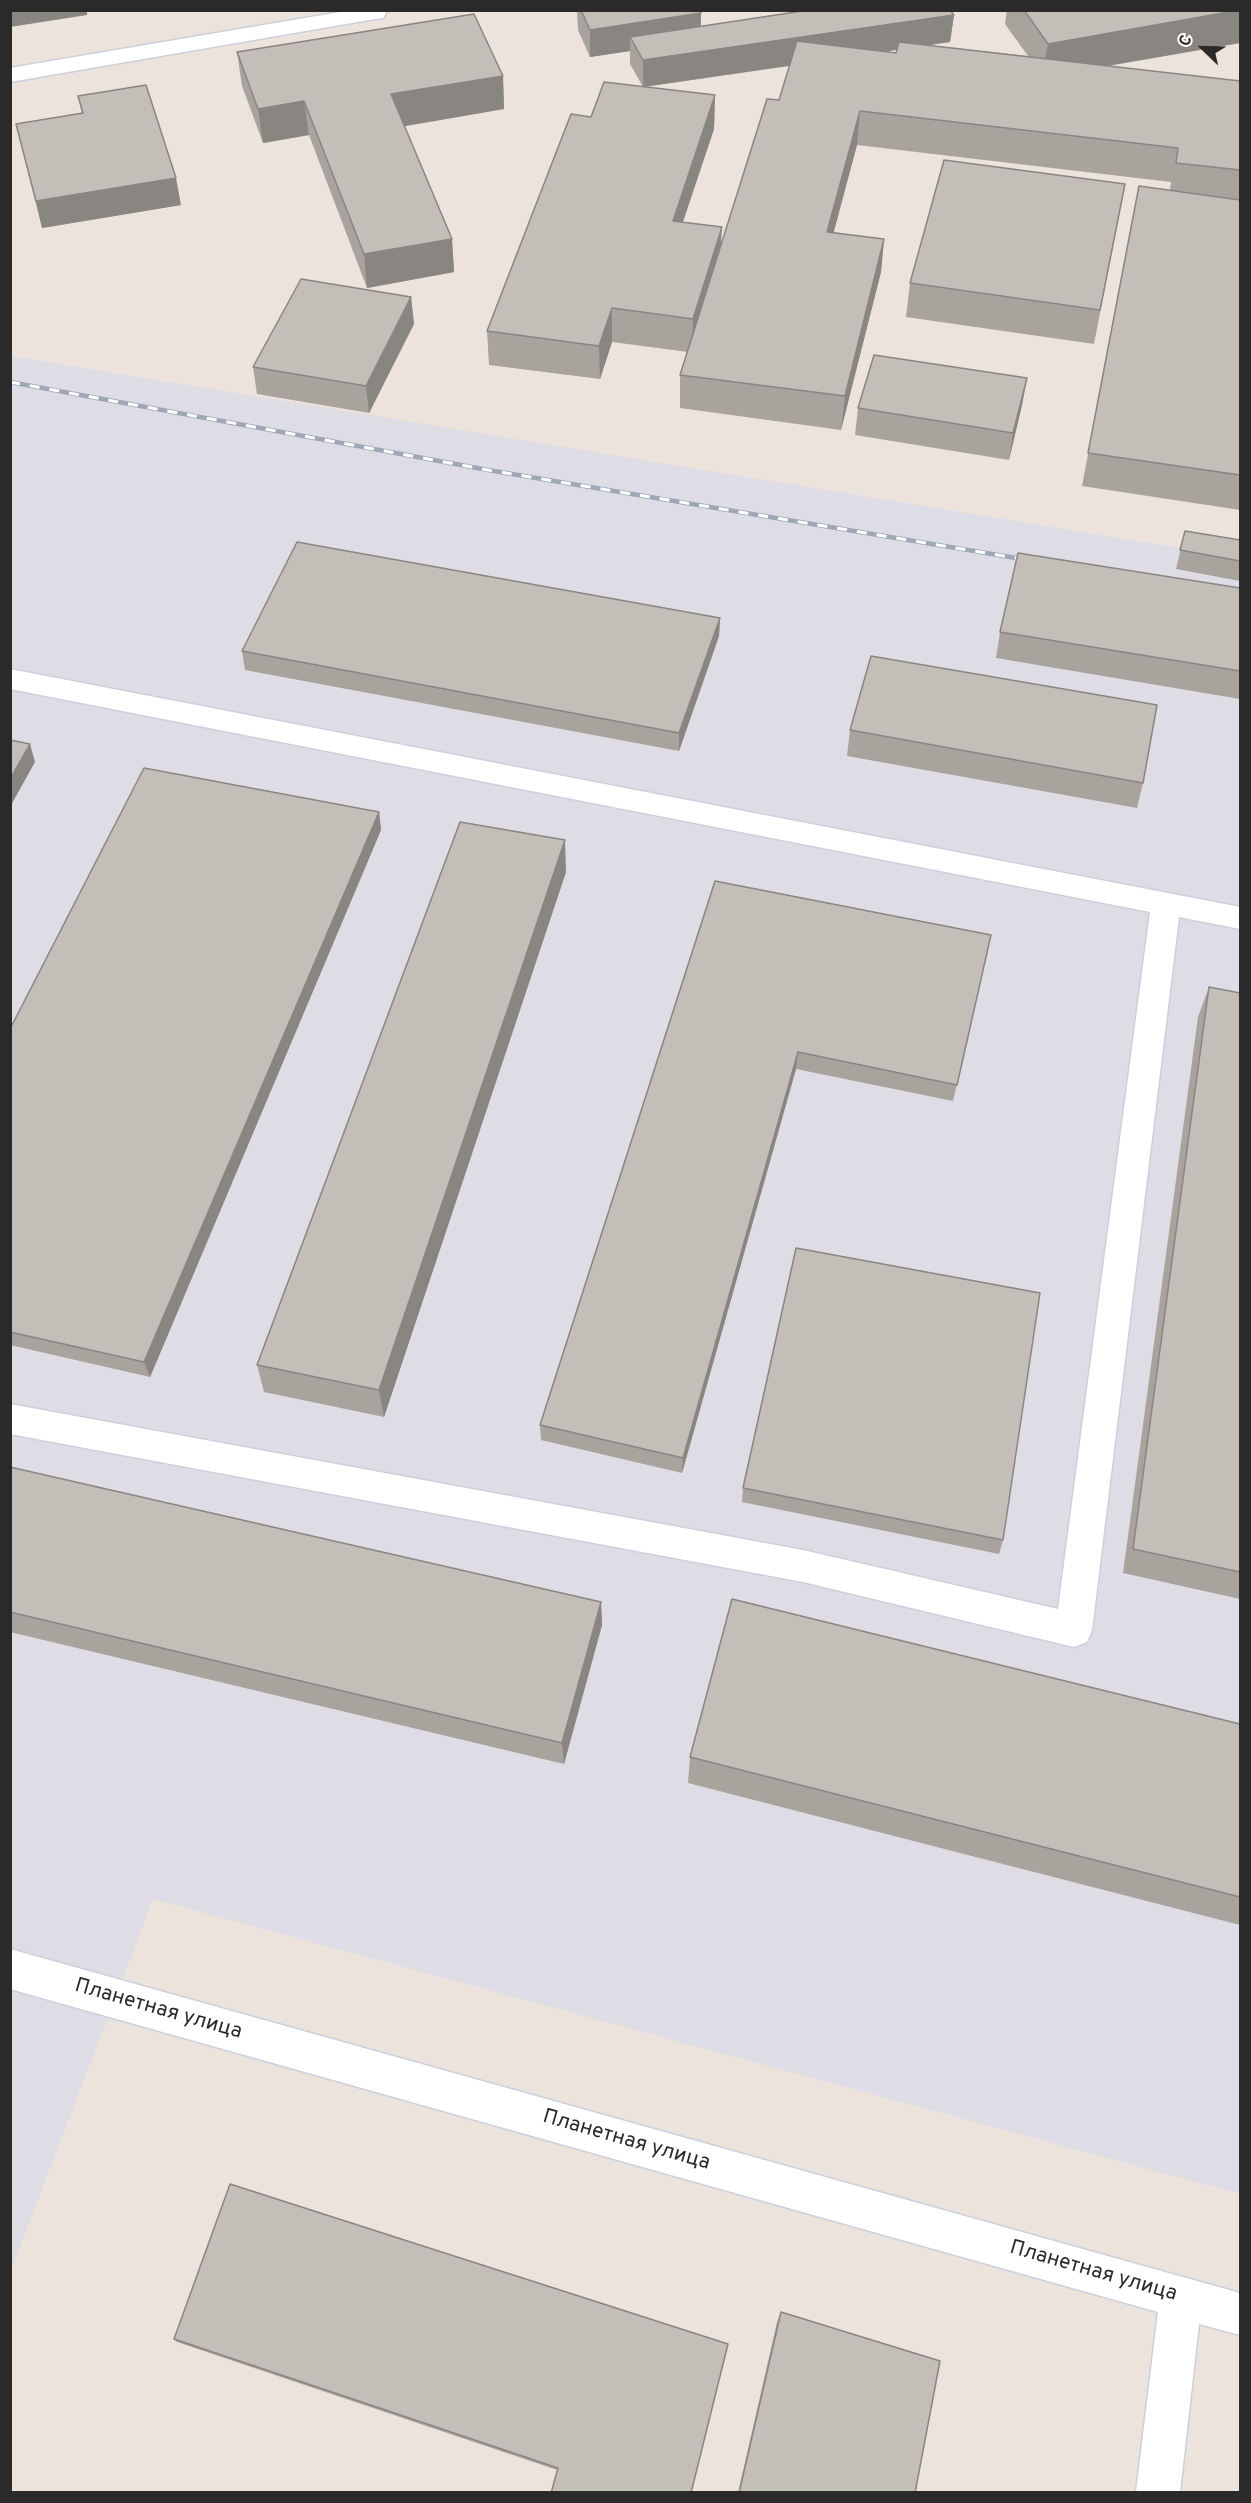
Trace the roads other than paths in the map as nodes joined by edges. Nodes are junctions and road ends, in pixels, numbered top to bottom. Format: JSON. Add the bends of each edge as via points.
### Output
{"nodes":[{"id":1,"x":373,"y":10,"type":"edge"},
{"id":2,"x":10,"y":75,"type":"edge"},
{"id":3,"x":10,"y":680,"type":"edge"},
{"id":4,"x":1166,"y":904,"type":"junction"},
{"id":5,"x":1240,"y":918,"type":"edge"},
{"id":6,"x":10,"y":1419,"type":"edge"},
{"id":7,"x":10,"y":1969,"type":"edge"},
{"id":8,"x":1181,"y":2297,"type":"junction"},
{"id":9,"x":1240,"y":2314,"type":"edge"},
{"id":10,"x":1158,"y":2493,"type":"edge"}],
"edges":[{"from":1,"to":2,"type":"street","via":[[375,13]]},
{"from":3,"to":4,"type":"street"},
{"from":4,"to":5,"type":"street"},
{"from":4,"to":6,"type":"street","via":[[1074,1629],[803,1566]]},
{"from":7,"to":8,"type":"street","name":"Планетная улица"},
{"from":8,"to":9,"type":"street","name":"Планетная улица"},
{"from":8,"to":10,"type":"street"}]}
